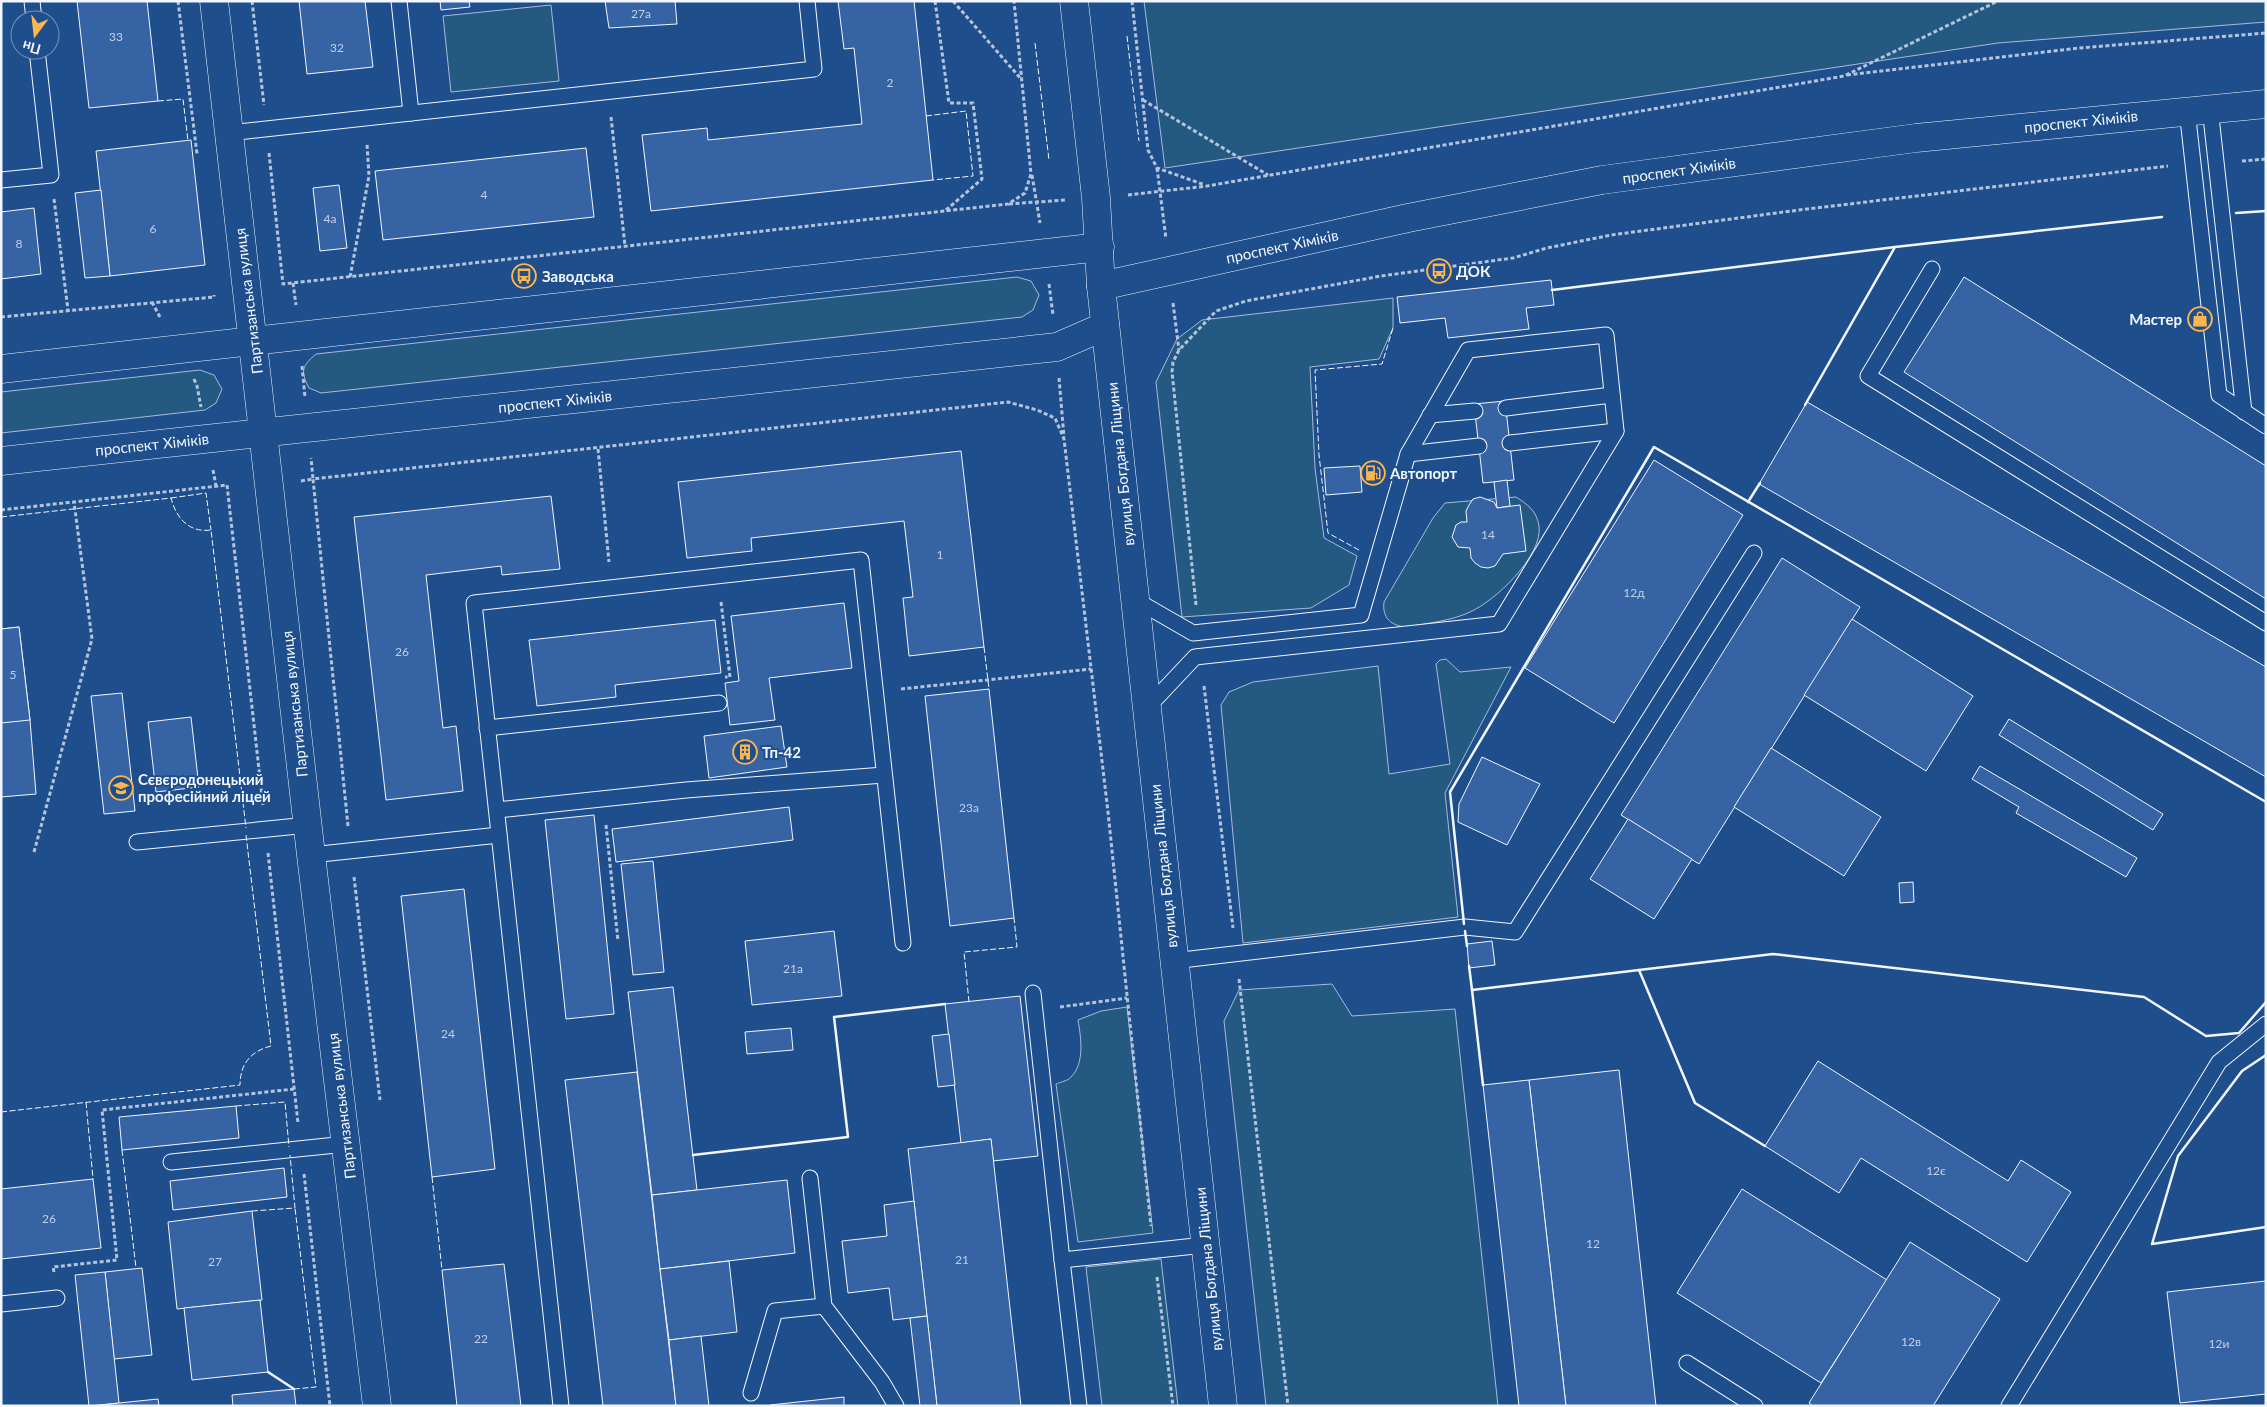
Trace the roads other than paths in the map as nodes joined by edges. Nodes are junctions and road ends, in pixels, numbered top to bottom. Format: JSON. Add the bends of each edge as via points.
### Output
{"nodes":[{"id":1,"x":214,"y":1,"type":"edge"},
{"id":2,"x":399,"y":1,"type":"edge"},
{"id":3,"x":807,"y":1,"type":"edge"},
{"id":4,"x":1074,"y":1,"type":"edge"},
{"id":5,"x":38,"y":60,"type":"edge"},
{"id":6,"x":2266,"y":104,"type":"edge"},
{"id":7,"x":2199,"y":109,"type":"junction"},
{"id":8,"x":411,"y":113,"type":"junction"},
{"id":9,"x":229,"y":133,"type":"junction"},
{"id":10,"x":1,"y":180,"type":"edge"},
{"id":11,"x":1100,"y":247,"type":"junction"},
{"id":12,"x":1932,"y":269,"type":"dead end"},
{"id":13,"x":1101,"y":286,"type":"junction"},
{"id":14,"x":1105,"y":326,"type":"junction"},
{"id":15,"x":253,"y":341,"type":"junction"},
{"id":16,"x":1,"y":369,"type":"edge"},
{"id":17,"x":1612,"y":395,"type":"junction"},
{"id":18,"x":1506,"y":408,"type":"dead end"},
{"id":19,"x":1475,"y":411,"type":"dead end"},
{"id":20,"x":2244,"y":412,"type":"junction"},
{"id":21,"x":1430,"y":416,"type":"junction"},
{"id":22,"x":2266,"y":426,"type":"edge"},
{"id":23,"x":1616,"y":431,"type":"junction"},
{"id":24,"x":263,"y":432,"type":"junction"},
{"id":25,"x":1510,"y":443,"type":"dead end"},
{"id":26,"x":1479,"y":446,"type":"dead end"},
{"id":27,"x":1408,"y":454,"type":"junction"},
{"id":28,"x":1,"y":461,"type":"edge"},
{"id":29,"x":1754,"y":553,"type":"dead end"},
{"id":30,"x":1134,"y":598,"type":"junction"},
{"id":31,"x":2266,"y":623,"type":"edge"},
{"id":32,"x":719,"y":703,"type":"road end"},
{"id":33,"x":1146,"y":709,"type":"junction"},
{"id":34,"x":488,"y":728,"type":"junction"},
{"id":35,"x":884,"y":775,"type":"junction"},
{"id":36,"x":497,"y":810,"type":"junction"},
{"id":37,"x":308,"y":825,"type":"junction"},
{"id":38,"x":499,"y":835,"type":"junction"},
{"id":39,"x":137,"y":842,"type":"dead end"},
{"id":40,"x":311,"y":855,"type":"junction"},
{"id":41,"x":903,"y":943,"type":"dead end"},
{"id":42,"x":1173,"y":960,"type":"junction"},
{"id":43,"x":1033,"y":993,"type":"dead end"},
{"id":44,"x":2266,"y":1024,"type":"edge"},
{"id":45,"x":346,"y":1144,"type":"junction"},
{"id":46,"x":171,"y":1162,"type":"dead end"},
{"id":47,"x":810,"y":1178,"type":"dead end"},
{"id":48,"x":1205,"y":1245,"type":"junction"},
{"id":49,"x":1062,"y":1260,"type":"junction"},
{"id":50,"x":57,"y":1298,"type":"road end"},
{"id":51,"x":1,"y":1304,"type":"edge"},
{"id":52,"x":824,"y":1306,"type":"junction"},
{"id":53,"x":1687,"y":1363,"type":"dead end"},
{"id":54,"x":751,"y":1393,"type":"dead end"},
{"id":55,"x":377,"y":1406,"type":"edge"},
{"id":56,"x":561,"y":1406,"type":"edge"},
{"id":57,"x":896,"y":1406,"type":"edge"},
{"id":58,"x":1079,"y":1406,"type":"edge"},
{"id":59,"x":1223,"y":1406,"type":"edge"},
{"id":60,"x":1755,"y":1406,"type":"edge"},
{"id":61,"x":2009,"y":1406,"type":"edge"}],
"edges":[{"from":1,"to":9,"type":"main road","name":"Партизанська вулиця"},
{"from":2,"to":8,"type":"lane"},
{"from":3,"to":8,"type":"lane","via":[[814,69]]},
{"from":4,"to":11,"type":"main road"},
{"from":5,"to":10,"type":"lane","via":[[50,174]]},
{"from":6,"to":7,"type":"main road","name":"проспект Хіміків"},
{"from":7,"to":13,"type":"main road","name":"проспект Хіміків","via":[[1916,138],[1602,180],[1408,218]]},
{"from":7,"to":20,"type":"lane","via":[[2217,162]]},
{"from":7,"to":20,"type":"lane","via":[[2194,164],[2219,395]]},
{"from":8,"to":9,"type":"lane"},
{"from":9,"to":15,"type":"main road","name":"Партизанська вулиця"},
{"from":11,"to":13,"type":"main road","name":"вулиця Богдана Ліщини"},
{"from":11,"to":15,"type":"main road"},
{"from":12,"to":31,"type":"lane","via":[[1868,376]]},
{"from":13,"to":14,"type":"main road","name":"вулиця Богдана Ліщини"},
{"from":14,"to":24,"type":"main road","name":"проспект Хіміків","via":[[1057,347]]},
{"from":14,"to":30,"type":"main road","name":"вулиця Богдана Ліщини"},
{"from":15,"to":16,"type":"main road"},
{"from":15,"to":24,"type":"main road","name":"Партизанська вулиця"},
{"from":17,"to":18,"type":"lane"},
{"from":17,"to":21,"type":"lane","via":[[1606,335],[1468,350]]},
{"from":17,"to":23,"type":"lane"},
{"from":19,"to":21,"type":"lane"},
{"from":20,"to":22,"type":"lane"},
{"from":21,"to":27,"type":"lane"},
{"from":23,"to":25,"type":"lane"},
{"from":23,"to":33,"type":"lane","via":[[1499,624],[1195,657]]},
{"from":24,"to":28,"type":"main road","name":"проспект Хіміків"},
{"from":24,"to":37,"type":"main road","name":"Партизанська вулиця"},
{"from":26,"to":27,"type":"lane"},
{"from":27,"to":30,"type":"lane","via":[[1361,615],[1193,633]]},
{"from":29,"to":42,"type":"lane","via":[[1516,932],[1465,927]]},
{"from":30,"to":33,"type":"main road","name":"вулиця Богдана Ліщини"},
{"from":32,"to":34,"type":"lane"},
{"from":33,"to":42,"type":"main road","name":"вулиця Богдана Ліщини"},
{"from":34,"to":35,"type":"lane","via":[[474,603],[860,560]]},
{"from":34,"to":36,"type":"lane"},
{"from":35,"to":36,"type":"lane","via":[[686,790]]},
{"from":35,"to":41,"type":"lane"},
{"from":36,"to":38,"type":"lane"},
{"from":37,"to":39,"type":"lane"},
{"from":37,"to":40,"type":"main road","name":"Партизанська вулиця"},
{"from":38,"to":40,"type":"lane"},
{"from":38,"to":56,"type":"lane"},
{"from":40,"to":45,"type":"main road","name":"Партизанська вулиця"},
{"from":42,"to":48,"type":"main road","name":"вулиця Богдана Ліщини"},
{"from":43,"to":49,"type":"lane"},
{"from":44,"to":61,"type":"lane","via":[[2219,1062]]},
{"from":45,"to":46,"type":"lane"},
{"from":45,"to":55,"type":"main road","name":"Партизанська вулиця"},
{"from":47,"to":52,"type":"lane"},
{"from":48,"to":49,"type":"lane"},
{"from":48,"to":59,"type":"main road","name":"вулиця Богдана Ліщини"},
{"from":49,"to":58,"type":"lane"},
{"from":50,"to":51,"type":"lane"},
{"from":52,"to":54,"type":"lane","via":[[774,1311]]},
{"from":52,"to":57,"type":"lane","via":[[882,1382]]},
{"from":53,"to":60,"type":"lane"}]}
